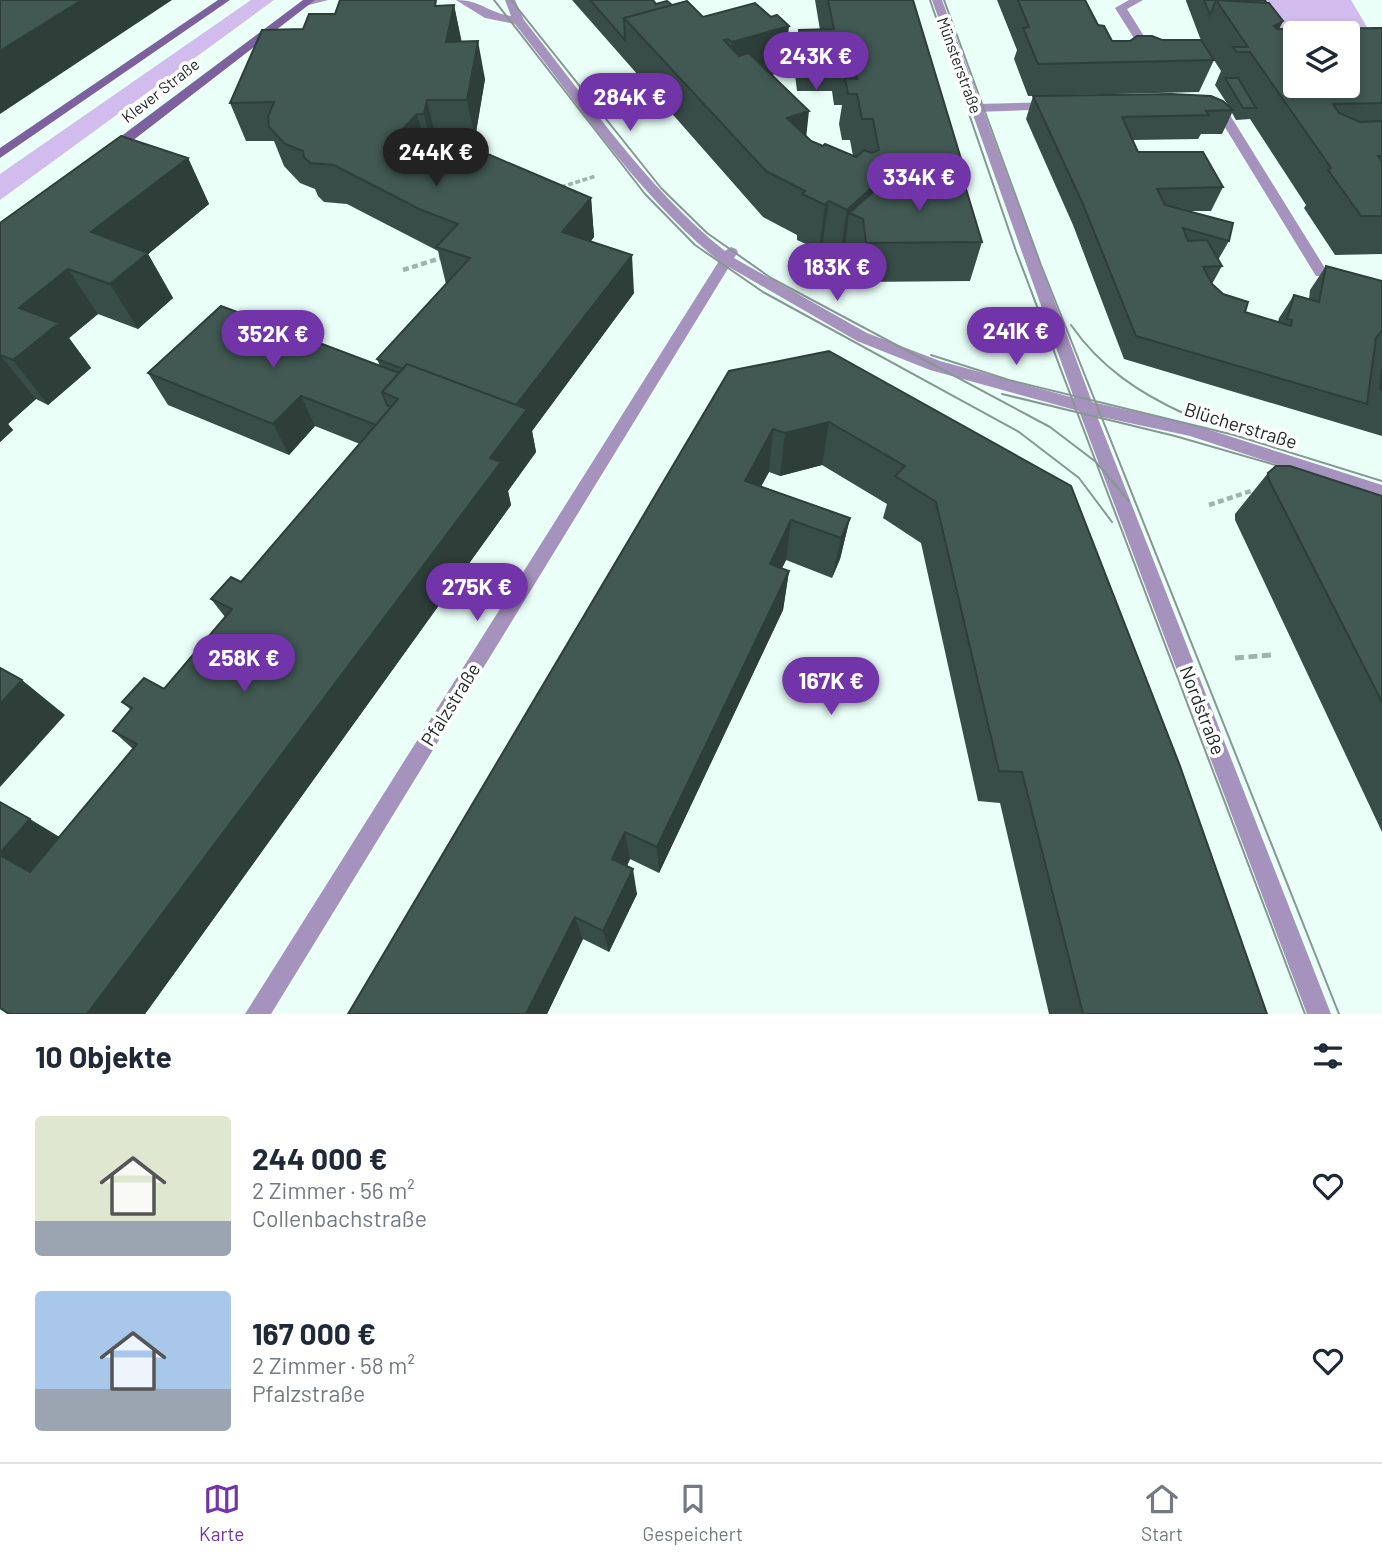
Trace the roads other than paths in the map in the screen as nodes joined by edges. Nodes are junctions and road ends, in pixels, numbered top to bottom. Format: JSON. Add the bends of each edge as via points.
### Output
{"nodes":[{"id":1,"x":225,"y":0,"type":"edge"},
{"id":2,"x":323,"y":0,"type":"edge"},
{"id":3,"x":461,"y":0,"type":"edge"},
{"id":4,"x":503,"y":0,"type":"edge"},
{"id":5,"x":510,"y":0,"type":"edge"},
{"id":6,"x":937,"y":0,"type":"edge"},
{"id":7,"x":1138,"y":0,"type":"edge"},
{"id":8,"x":308,"y":2,"type":"edge"},
{"id":9,"x":519,"y":21,"type":"junction"},
{"id":10,"x":1141,"y":41,"type":"edge"},
{"id":11,"x":1061,"y":106,"type":"edge"},
{"id":12,"x":1206,"y":107,"type":"edge"},
{"id":13,"x":976,"y":108,"type":"junction"},
{"id":14,"x":0,"y":153,"type":"edge"},
{"id":15,"x":94,"y":163,"type":"edge"},
{"id":16,"x":729,"y":256,"type":"junction"},
{"id":17,"x":1321,"y":273,"type":"dead end"},
{"id":18,"x":1086,"y":407,"type":"junction"},
{"id":19,"x":1382,"y":492,"type":"edge"},
{"id":20,"x":257,"y":1014,"type":"edge"},
{"id":21,"x":1319,"y":1014,"type":"edge"}],
"edges":[{"from":1,"to":14,"type":"main road","name":"Klever Straße"},
{"from":2,"to":8,"type":"street"},
{"from":3,"to":9,"type":"street","via":[[489,16]]},
{"from":4,"to":9,"type":"street"},
{"from":5,"to":9,"type":"street"},
{"from":6,"to":13,"type":"street","name":"Münsterstraße"},
{"from":7,"to":10,"type":"street","via":[[1121,8]]},
{"from":8,"to":15,"type":"main road","name":"Klever Straße"},
{"from":9,"to":16,"type":"street","name":"Blücherstraße","via":[[690,230]]},
{"from":11,"to":13,"type":"street"},
{"from":12,"to":17,"type":"street","via":[[1219,107]]},
{"from":13,"to":18,"type":"street","name":"Münsterstraße"},
{"from":16,"to":18,"type":"street","name":"Blücherstraße","via":[[862,337],[936,366]]},
{"from":16,"to":20,"type":"street","name":"Pfalzstraße"},
{"from":18,"to":19,"type":"street","name":"Blücherstraße","via":[[1191,430]]},
{"from":18,"to":21,"type":"street","name":"Nordstraße"}]}
